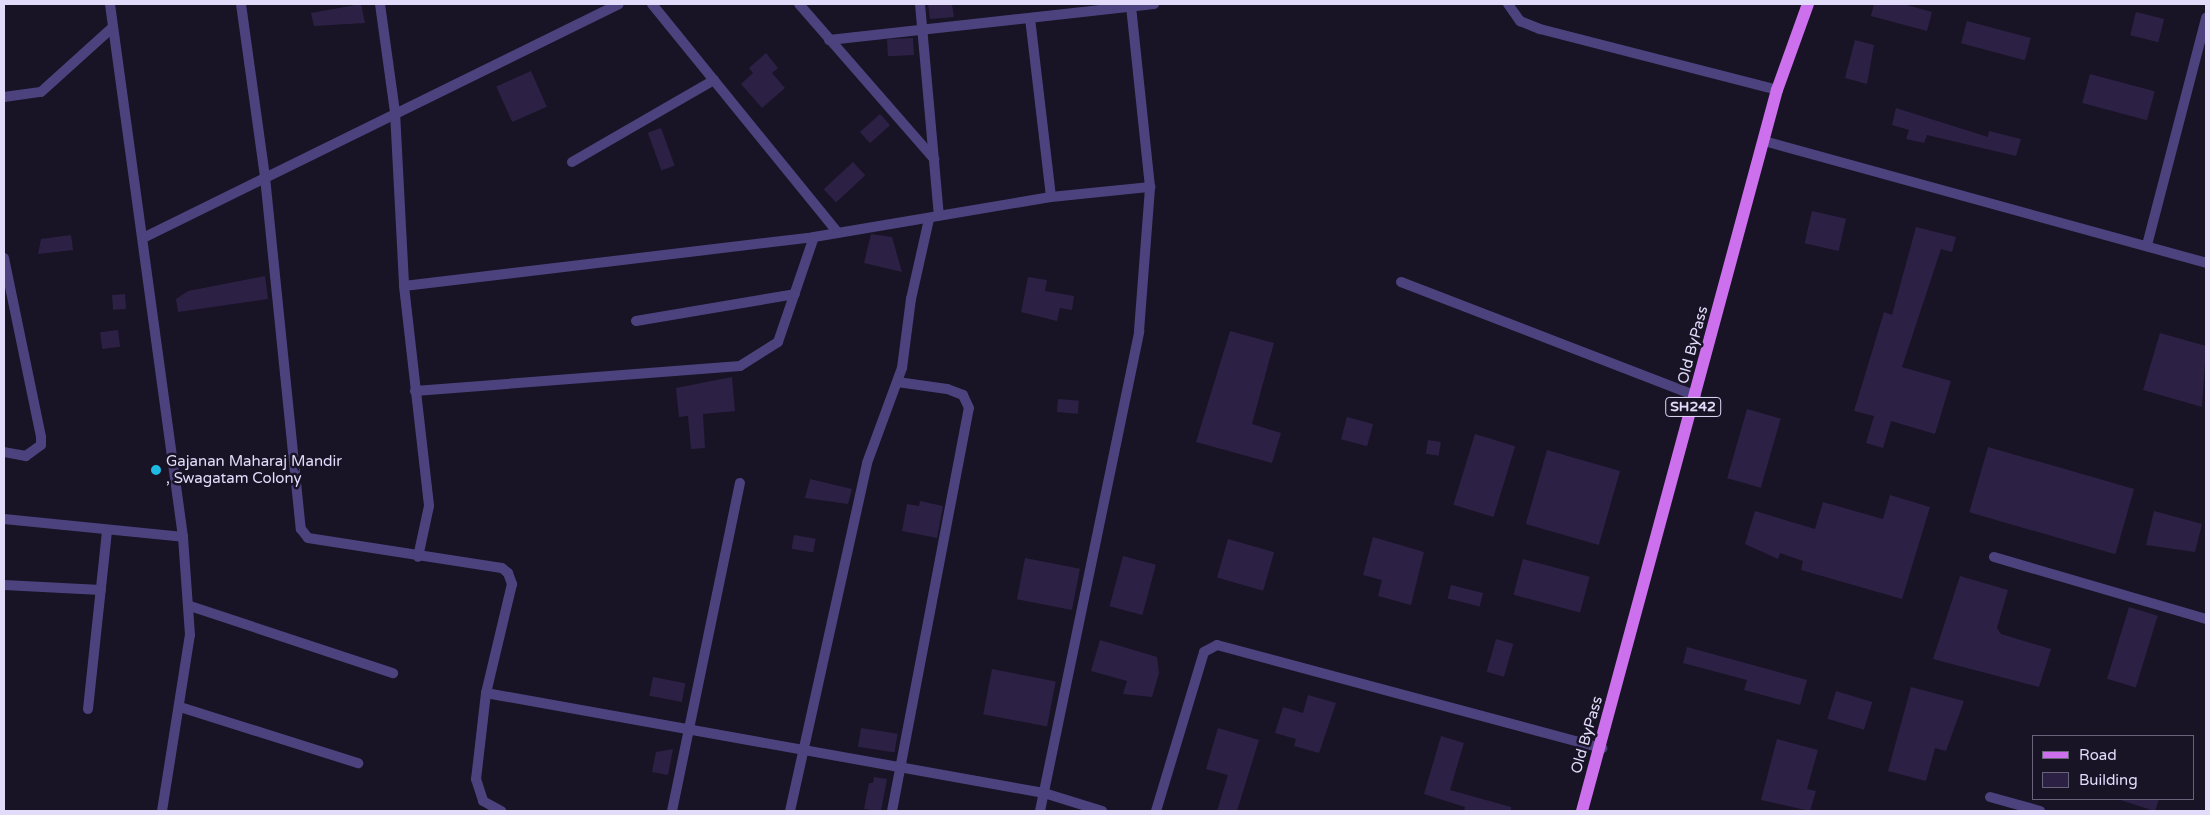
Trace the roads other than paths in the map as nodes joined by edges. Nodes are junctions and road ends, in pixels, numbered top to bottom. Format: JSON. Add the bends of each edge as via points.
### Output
{"nodes":[{"id":1,"x":110,"y":4,"type":"edge"},
{"id":2,"x":241,"y":4,"type":"edge"},
{"id":3,"x":380,"y":4,"type":"edge"},
{"id":4,"x":619,"y":4,"type":"edge"},
{"id":5,"x":652,"y":4,"type":"edge"},
{"id":6,"x":799,"y":4,"type":"edge"},
{"id":7,"x":920,"y":4,"type":"edge"},
{"id":8,"x":1154,"y":4,"type":"edge"},
{"id":9,"x":1508,"y":4,"type":"edge"},
{"id":10,"x":1808,"y":4,"type":"edge"},
{"id":11,"x":1131,"y":6,"type":"junction"},
{"id":12,"x":1030,"y":18,"type":"junction"},
{"id":13,"x":2206,"y":18,"type":"edge"},
{"id":14,"x":113,"y":27,"type":"junction"},
{"id":15,"x":923,"y":31,"type":"junction"},
{"id":16,"x":829,"y":40,"type":"junction"},
{"id":17,"x":714,"y":80,"type":"junction"},
{"id":18,"x":1777,"y":90,"type":"junction"},
{"id":19,"x":4,"y":97,"type":"edge"},
{"id":20,"x":395,"y":112,"type":"junction"},
{"id":21,"x":1764,"y":140,"type":"junction"},
{"id":22,"x":934,"y":159,"type":"junction"},
{"id":23,"x":572,"y":162,"type":"dead end"},
{"id":24,"x":265,"y":177,"type":"junction"},
{"id":25,"x":1150,"y":186,"type":"junction"},
{"id":26,"x":1051,"y":197,"type":"junction"},
{"id":27,"x":934,"y":217,"type":"junction"},
{"id":28,"x":838,"y":233,"type":"junction"},
{"id":29,"x":814,"y":237,"type":"junction"},
{"id":30,"x":143,"y":238,"type":"junction"},
{"id":31,"x":2147,"y":245,"type":"junction"},
{"id":32,"x":4,"y":258,"type":"edge"},
{"id":33,"x":2206,"y":263,"type":"edge"},
{"id":34,"x":1401,"y":282,"type":"dead end"},
{"id":35,"x":404,"y":286,"type":"junction"},
{"id":36,"x":795,"y":294,"type":"junction"},
{"id":37,"x":636,"y":321,"type":"dead end"},
{"id":38,"x":897,"y":382,"type":"junction"},
{"id":39,"x":415,"y":391,"type":"junction"},
{"id":40,"x":1696,"y":396,"type":"junction"},
{"id":41,"x":4,"y":452,"type":"edge"},
{"id":42,"x":740,"y":483,"type":"dead end"},
{"id":43,"x":4,"y":519,"type":"edge"},
{"id":44,"x":107,"y":530,"type":"junction"},
{"id":45,"x":183,"y":538,"type":"junction"},
{"id":46,"x":418,"y":557,"type":"junction"},
{"id":47,"x":1994,"y":557,"type":"dead end"},
{"id":48,"x":4,"y":586,"type":"edge"},
{"id":49,"x":101,"y":590,"type":"junction"},
{"id":50,"x":190,"y":606,"type":"junction"},
{"id":51,"x":2206,"y":619,"type":"edge"},
{"id":52,"x":394,"y":673,"type":"dead end"},
{"id":53,"x":486,"y":693,"type":"junction"},
{"id":54,"x":180,"y":707,"type":"junction"},
{"id":55,"x":88,"y":709,"type":"dead end"},
{"id":56,"x":692,"y":733,"type":"junction"},
{"id":57,"x":1602,"y":748,"type":"junction"},
{"id":58,"x":803,"y":751,"type":"junction"},
{"id":59,"x":358,"y":763,"type":"dead end"},
{"id":60,"x":900,"y":767,"type":"junction"},
{"id":61,"x":1044,"y":793,"type":"junction"},
{"id":62,"x":1990,"y":797,"type":"dead end"},
{"id":63,"x":162,"y":811,"type":"edge"},
{"id":64,"x":502,"y":811,"type":"edge"},
{"id":65,"x":672,"y":811,"type":"edge"},
{"id":66,"x":790,"y":811,"type":"edge"},
{"id":67,"x":892,"y":811,"type":"edge"},
{"id":68,"x":1040,"y":811,"type":"edge"},
{"id":69,"x":1102,"y":811,"type":"edge"},
{"id":70,"x":1156,"y":811,"type":"edge"},
{"id":71,"x":1582,"y":811,"type":"edge"},
{"id":72,"x":2040,"y":811,"type":"edge"}],
"edges":[{"from":1,"to":14,"type":"street"},
{"from":2,"to":24,"type":"street"},
{"from":3,"to":20,"type":"street"},
{"from":4,"to":20,"type":"street"},
{"from":5,"to":17,"type":"street"},
{"from":6,"to":16,"type":"street"},
{"from":7,"to":15,"type":"street"},
{"from":8,"to":11,"type":"street"},
{"from":9,"to":18,"type":"street","via":[[1520,21],[1534,27]]},
{"from":10,"to":18,"type":"main road","name":"Old ByPass","number":"SH242"},
{"from":11,"to":12,"type":"street"},
{"from":11,"to":25,"type":"street"},
{"from":12,"to":15,"type":"street"},
{"from":12,"to":26,"type":"street"},
{"from":13,"to":31,"type":"street"},
{"from":14,"to":19,"type":"street","via":[[41,92]]},
{"from":14,"to":30,"type":"street"},
{"from":15,"to":16,"type":"street"},
{"from":15,"to":22,"type":"street"},
{"from":16,"to":22,"type":"street"},
{"from":17,"to":23,"type":"street"},
{"from":17,"to":28,"type":"street"},
{"from":18,"to":21,"type":"main road","name":"Old ByPass","number":"SH242"},
{"from":20,"to":24,"type":"street"},
{"from":20,"to":35,"type":"street"},
{"from":21,"to":31,"type":"street"},
{"from":21,"to":40,"type":"main road","name":"Old ByPass","number":"SH242"},
{"from":22,"to":27,"type":"street"},
{"from":24,"to":30,"type":"street"},
{"from":24,"to":46,"type":"street","via":[[301,529],[308,538]]},
{"from":25,"to":26,"type":"street"},
{"from":25,"to":61,"type":"street","via":[[1139,331]]},
{"from":26,"to":27,"type":"street"},
{"from":27,"to":28,"type":"street"},
{"from":27,"to":38,"type":"street"},
{"from":28,"to":29,"type":"street"},
{"from":29,"to":35,"type":"street"},
{"from":29,"to":36,"type":"street"},
{"from":30,"to":45,"type":"street"},
{"from":31,"to":33,"type":"street"},
{"from":32,"to":41,"type":"street","via":[[41,444],[26,456]]},
{"from":34,"to":40,"type":"street"},
{"from":35,"to":39,"type":"street"},
{"from":36,"to":37,"type":"street"},
{"from":36,"to":39,"type":"street","via":[[778,342],[758,359],[740,366]]},
{"from":38,"to":58,"type":"street","via":[[867,463]]},
{"from":38,"to":60,"type":"street","via":[[947,389],[963,395],[969,408]]},
{"from":39,"to":46,"type":"street","via":[[429,506]]},
{"from":40,"to":57,"type":"main road","name":"Old ByPass","number":"SH242"},
{"from":42,"to":56,"type":"street"},
{"from":43,"to":44,"type":"street"},
{"from":44,"to":45,"type":"street"},
{"from":44,"to":49,"type":"street"},
{"from":45,"to":50,"type":"street"},
{"from":46,"to":53,"type":"street","via":[[502,568],[511,577]]},
{"from":47,"to":51,"type":"street"},
{"from":48,"to":49,"type":"street"},
{"from":49,"to":55,"type":"street"},
{"from":50,"to":52,"type":"street"},
{"from":50,"to":54,"type":"street"},
{"from":53,"to":56,"type":"street"},
{"from":53,"to":64,"type":"street","via":[[476,788],[483,801]]},
{"from":54,"to":59,"type":"street"},
{"from":54,"to":63,"type":"street"},
{"from":56,"to":58,"type":"street"},
{"from":56,"to":65,"type":"street"},
{"from":57,"to":70,"type":"street","via":[[1217,646],[1204,652]]},
{"from":57,"to":71,"type":"main road","name":"Old ByPass","number":"SH242"},
{"from":58,"to":60,"type":"street"},
{"from":58,"to":66,"type":"street"},
{"from":60,"to":61,"type":"street"},
{"from":60,"to":67,"type":"street"},
{"from":61,"to":68,"type":"street"},
{"from":61,"to":69,"type":"street"},
{"from":62,"to":72,"type":"street"}]}
